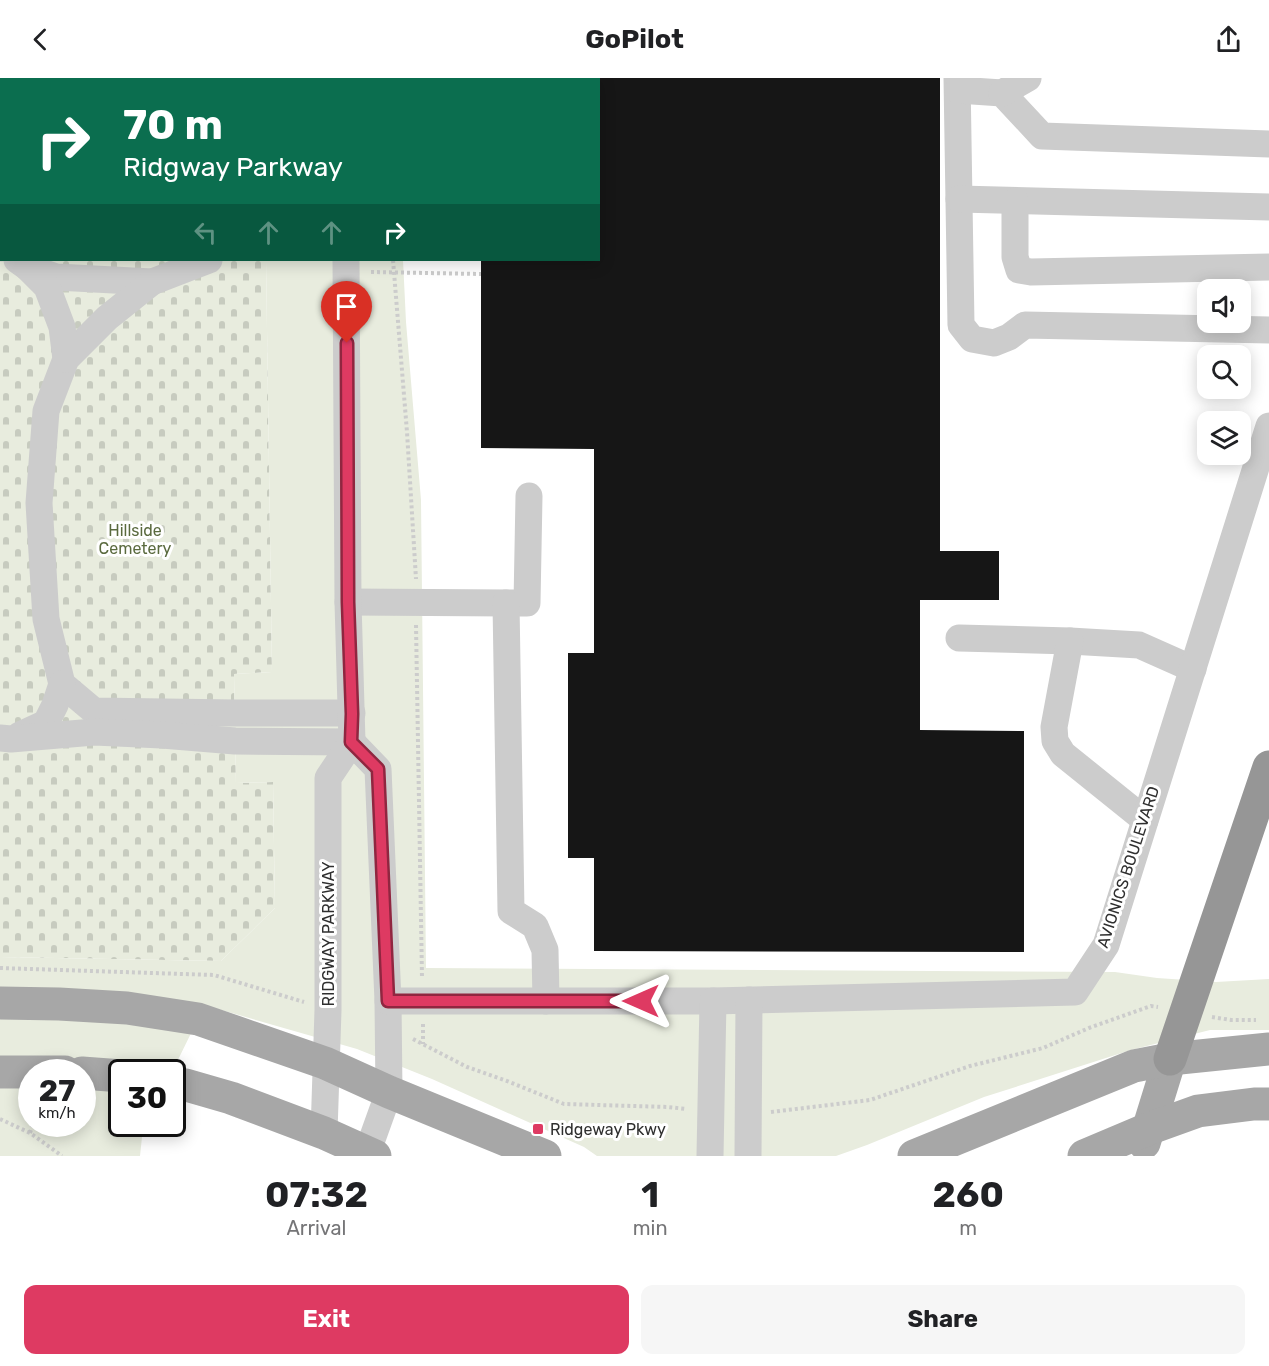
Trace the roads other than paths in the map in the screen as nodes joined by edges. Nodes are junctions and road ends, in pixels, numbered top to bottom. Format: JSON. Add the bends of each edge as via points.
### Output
{"nodes":[{"id":1,"x":1028,"y":78,"type":"edge"},
{"id":2,"x":957,"y":84,"type":"edge"},
{"id":3,"x":1002,"y":93,"type":"junction"},
{"id":4,"x":1269,"y":144,"type":"edge"},
{"id":5,"x":960,"y":199,"type":"junction"},
{"id":6,"x":1015,"y":201,"type":"junction"},
{"id":7,"x":1269,"y":207,"type":"edge"},
{"id":8,"x":206,"y":261,"type":"edge"},
{"id":9,"x":22,"y":263,"type":"edge"},
{"id":10,"x":346,"y":266,"type":"edge"},
{"id":11,"x":1269,"y":267,"type":"edge"},
{"id":12,"x":152,"y":282,"type":"junction"},
{"id":13,"x":1269,"y":330,"type":"edge"},
{"id":14,"x":66,"y":359,"type":"junction"},
{"id":15,"x":1269,"y":426,"type":"edge"},
{"id":16,"x":529,"y":496,"type":"dead end"},
{"id":17,"x":348,"y":602,"type":"junction"},
{"id":18,"x":506,"y":603,"type":"junction"},
{"id":19,"x":959,"y":638,"type":"dead end"},
{"id":20,"x":1070,"y":641,"type":"junction"},
{"id":21,"x":1192,"y":669,"type":"junction"},
{"id":22,"x":62,"y":684,"type":"junction"},
{"id":23,"x":352,"y":714,"type":"junction"},
{"id":24,"x":5,"y":739,"type":"edge"},
{"id":25,"x":351,"y":742,"type":"junction"},
{"id":26,"x":1269,"y":767,"type":"edge"},
{"id":27,"x":1145,"y":820,"type":"junction"},
{"id":28,"x":749,"y":1000,"type":"junction"},
{"id":29,"x":388,"y":1001,"type":"junction"},
{"id":30,"x":546,"y":1001,"type":"junction"},
{"id":31,"x":712,"y":1001,"type":"junction"},
{"id":32,"x":0,"y":1003,"type":"edge"},
{"id":33,"x":1264,"y":1035,"type":"edge"},
{"id":34,"x":1170,"y":1059,"type":"junction"},
{"id":35,"x":325,"y":1063,"type":"junction"},
{"id":36,"x":0,"y":1072,"type":"edge"},
{"id":37,"x":18,"y":1072,"type":"edge"},
{"id":38,"x":186,"y":1085,"type":"edge"},
{"id":39,"x":389,"y":1092,"type":"junction"},
{"id":40,"x":1269,"y":1104,"type":"edge"},
{"id":41,"x":324,"y":1133,"type":"junction"},
{"id":42,"x":1144,"y":1143,"type":"edge"},
{"id":43,"x":369,"y":1155,"type":"edge"},
{"id":44,"x":545,"y":1156,"type":"edge"},
{"id":45,"x":710,"y":1156,"type":"edge"},
{"id":46,"x":748,"y":1156,"type":"edge"},
{"id":47,"x":914,"y":1156,"type":"edge"},
{"id":48,"x":1084,"y":1156,"type":"edge"}],
"edges":[{"from":1,"to":3,"type":"street"},
{"from":2,"to":3,"type":"street"},
{"from":2,"to":5,"type":"street"},
{"from":3,"to":4,"type":"street","via":[[1042,136]]},
{"from":5,"to":6,"type":"street"},
{"from":5,"to":13,"type":"street","via":[[961,325],[972,339],[994,343],[1025,326]]},
{"from":6,"to":7,"type":"street"},
{"from":6,"to":11,"type":"street","via":[[1015,257],[1019,270]]},
{"from":8,"to":12,"type":"street"},
{"from":9,"to":12,"type":"street","via":[[56,277]]},
{"from":9,"to":14,"type":"street","via":[[47,287],[62,327]]},
{"from":10,"to":17,"type":"street"},
{"from":12,"to":14,"type":"street","via":[[107,318]]},
{"from":14,"to":22,"type":"street","via":[[46,411],[39,503],[46,619]]},
{"from":15,"to":21,"type":"street","name":"AVIONICS BOULEVARD"},
{"from":16,"to":18,"type":"street","via":[[527,603]]},
{"from":17,"to":18,"type":"street"},
{"from":17,"to":23,"type":"street"},
{"from":18,"to":30,"type":"street","via":[[511,911],[535,926],[545,950]]},
{"from":19,"to":20,"type":"street"},
{"from":20,"to":21,"type":"street","via":[[1139,645]]},
{"from":20,"to":27,"type":"street","via":[[1054,727],[1055,741],[1063,753]]},
{"from":21,"to":27,"type":"street","name":"AVIONICS BOULEVARD"},
{"from":22,"to":23,"type":"street","via":[[94,711]]},
{"from":22,"to":24,"type":"street","via":[[46,723]]},
{"from":23,"to":25,"type":"street"},
{"from":24,"to":25,"type":"street","via":[[94,732],[235,741]]},
{"from":25,"to":29,"type":"street","via":[[378,769]]},
{"from":25,"to":35,"type":"street","name":"RIDGWAY PARKWAY","via":[[328,778]]},
{"from":26,"to":34,"type":"highway"},
{"from":27,"to":28,"type":"street","name":"AVIONICS BOULEVARD","via":[[1106,945],[1075,992]]},
{"from":28,"to":31,"type":"street","name":"AVIONICS BOULEVARD"},
{"from":28,"to":46,"type":"street"},
{"from":29,"to":30,"type":"street","name":"AVIONICS BOULEVARD"},
{"from":29,"to":39,"type":"street"},
{"from":30,"to":31,"type":"street","name":"AVIONICS BOULEVARD"},
{"from":31,"to":45,"type":"street"},
{"from":32,"to":35,"type":"main road","via":[[127,1008],[198,1019]]},
{"from":33,"to":34,"type":"main road"},
{"from":34,"to":42,"type":"main road"},
{"from":34,"to":47,"type":"main road","via":[[1134,1066]]},
{"from":35,"to":39,"type":"main road"},
{"from":35,"to":41,"type":"street","name":"RIDGWAY PARKWAY"},
{"from":36,"to":37,"type":"main road"},
{"from":38,"to":41,"type":"main road"},
{"from":39,"to":43,"type":"street"},
{"from":39,"to":44,"type":"main road"},
{"from":40,"to":42,"type":"main road","via":[[1198,1111]]},
{"from":41,"to":43,"type":"main road"},
{"from":42,"to":48,"type":"main road"}]}
